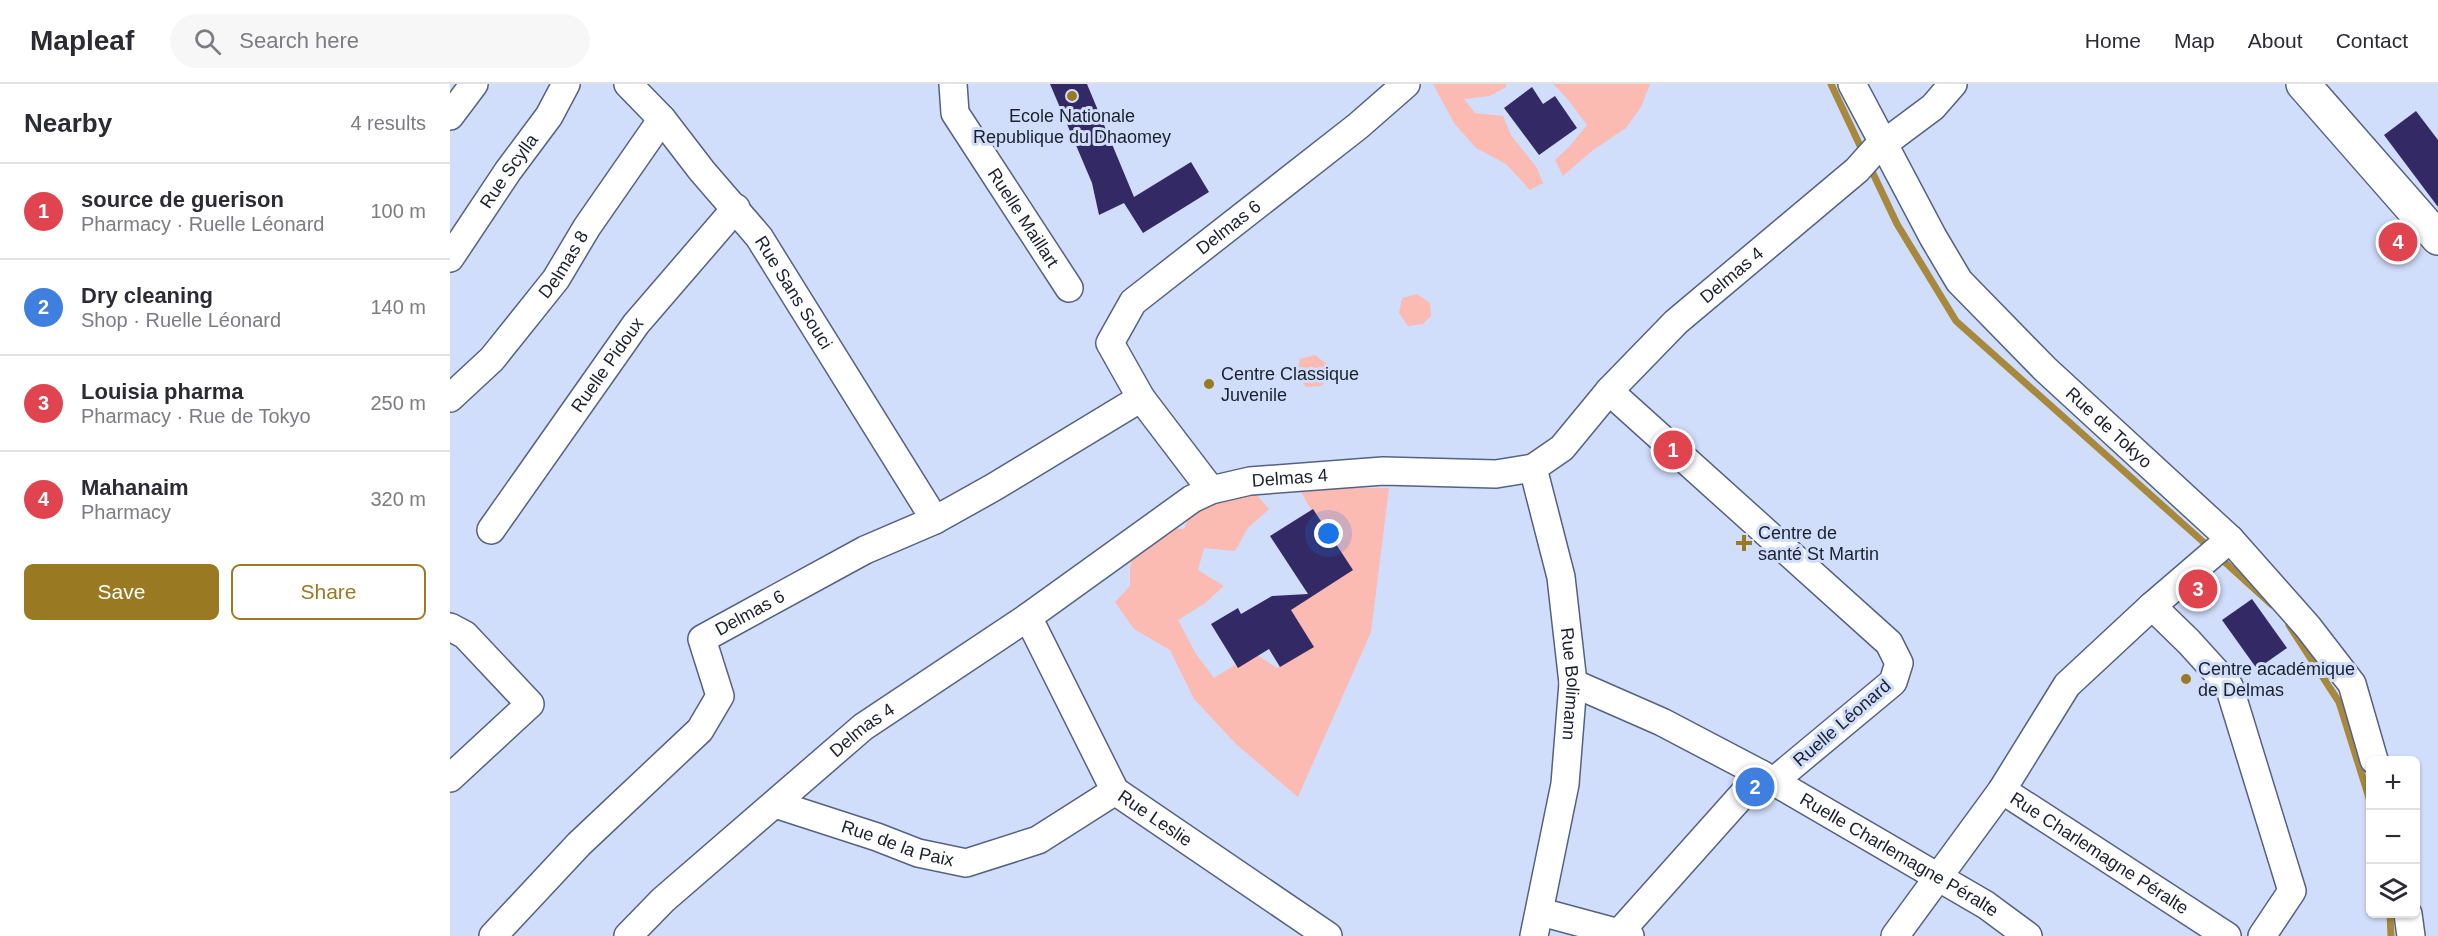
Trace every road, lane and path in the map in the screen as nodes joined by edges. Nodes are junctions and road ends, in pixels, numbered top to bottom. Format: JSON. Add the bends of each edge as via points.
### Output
{"nodes":[{"id":1,"x":474,"y":84,"type":"edge"},
{"id":2,"x":566,"y":84,"type":"edge"},
{"id":3,"x":628,"y":84,"type":"edge"},
{"id":4,"x":953,"y":84,"type":"edge"},
{"id":5,"x":1406,"y":84,"type":"edge"},
{"id":6,"x":1852,"y":84,"type":"edge"},
{"id":7,"x":1953,"y":84,"type":"edge"},
{"id":8,"x":2303,"y":84,"type":"edge"},
{"id":9,"x":450,"y":116,"type":"edge"},
{"id":10,"x":662,"y":119,"type":"junction"},
{"id":11,"x":1872,"y":155,"type":"junction"},
{"id":12,"x":736,"y":208,"type":"junction"},
{"id":13,"x":2438,"y":238,"type":"edge"},
{"id":14,"x":450,"y":258,"type":"edge"},
{"id":15,"x":1069,"y":288,"type":"dead end"},
{"id":16,"x":1609,"y":391,"type":"junction"},
{"id":17,"x":450,"y":398,"type":"edge"},
{"id":18,"x":1141,"y":398,"type":"junction"},
{"id":19,"x":1533,"y":468,"type":"junction"},
{"id":20,"x":1211,"y":490,"type":"junction"},
{"id":21,"x":934,"y":520,"type":"junction"},
{"id":22,"x":491,"y":530,"type":"dead end"},
{"id":23,"x":2230,"y":539,"type":"junction"},
{"id":24,"x":2152,"y":606,"type":"junction"},
{"id":25,"x":1028,"y":616,"type":"junction"},
{"id":26,"x":455,"y":638,"type":"edge"},
{"id":27,"x":1573,"y":683,"type":"junction"},
{"id":28,"x":2373,"y":756,"type":"edge"},
{"id":29,"x":1767,"y":777,"type":"junction"},
{"id":30,"x":450,"y":778,"type":"edge"},
{"id":31,"x":2002,"y":790,"type":"junction"},
{"id":32,"x":1115,"y":791,"type":"junction"},
{"id":33,"x":775,"y":804,"type":"junction"},
{"id":34,"x":1938,"y":877,"type":"junction"},
{"id":35,"x":2409,"y":918,"type":"edge"},
{"id":36,"x":1538,"y":924,"type":"edge"},
{"id":37,"x":1625,"y":935,"type":"edge"},
{"id":38,"x":493,"y":936,"type":"edge"},
{"id":39,"x":628,"y":936,"type":"edge"},
{"id":40,"x":1328,"y":936,"type":"edge"},
{"id":41,"x":1895,"y":936,"type":"edge"},
{"id":42,"x":2028,"y":936,"type":"edge"},
{"id":43,"x":2227,"y":936,"type":"edge"},
{"id":44,"x":2262,"y":936,"type":"edge"},
{"id":45,"x":2411,"y":936,"type":"edge"}],
"edges":[{"from":1,"to":9,"type":"street"},
{"from":2,"to":14,"type":"street","name":"Rue Scylla","via":[[549,116]]},
{"from":3,"to":10,"type":"street","name":"Rue Sans Souci"},
{"from":4,"to":15,"type":"street","name":"Ruelle Maillart","via":[[955,113]]},
{"from":5,"to":18,"type":"street","name":"Delmas 6","via":[[1133,302],[1110,343]]},
{"from":6,"to":11,"type":"street","name":"Rue de Tokyo"},
{"from":7,"to":11,"type":"street","name":"Delmas 4","via":[[1933,106]]},
{"from":8,"to":13,"type":"street"},
{"from":10,"to":12,"type":"street","name":"Rue Sans Souci"},
{"from":10,"to":17,"type":"street","name":"Delmas 8","via":[[556,279],[492,359]]},
{"from":11,"to":16,"type":"street","name":"Delmas 4","via":[[1676,322]]},
{"from":11,"to":23,"type":"street","name":"Rue de Tokyo","via":[[1933,237],[1959,281],[2045,369]]},
{"from":12,"to":21,"type":"street","name":"Rue Sans Souci","via":[[759,237]]},
{"from":12,"to":22,"type":"street","name":"Ruelle Pidoux","via":[[636,324]]},
{"from":16,"to":19,"type":"street","name":"Delmas 4","via":[[1562,448]]},
{"from":16,"to":29,"type":"street","name":"Ruelle Léonard","via":[[1889,643],[1899,663],[1893,682]]},
{"from":18,"to":20,"type":"street","name":"Delmas 6"},
{"from":18,"to":21,"type":"street","name":"Delmas 6"},
{"from":19,"to":20,"type":"street","name":"Delmas 4","via":[[1496,474],[1383,471],[1250,481]]},
{"from":19,"to":27,"type":"street","name":"Rue Bolimann","via":[[1561,578]]},
{"from":20,"to":25,"type":"street","name":"Delmas 4","via":[[1192,499]]},
{"from":21,"to":38,"type":"street","name":"Delmas 6","via":[[865,550],[702,639],[720,696],[700,730],[579,844]]},
{"from":23,"to":24,"type":"street"},
{"from":23,"to":28,"type":"street","name":"Rue de Tokyo","via":[[2316,636],[2352,684]]},
{"from":24,"to":31,"type":"street","via":[[2067,685]]},
{"from":24,"to":44,"type":"street","via":[[2229,686],[2292,891]]},
{"from":25,"to":32,"type":"street","name":"Rue Leslie"},
{"from":25,"to":33,"type":"street","name":"Delmas 4","via":[[863,727]]},
{"from":26,"to":30,"type":"street","via":[[530,704]]},
{"from":27,"to":29,"type":"street","name":"Ruelle Charlemagne Péralte","via":[[1662,722]]},
{"from":27,"to":36,"type":"street","name":"Rue Bolimann","via":[[1565,784]]},
{"from":29,"to":34,"type":"street","name":"Ruelle Charlemagne Péralte"},
{"from":29,"to":37,"type":"street","name":"Ruelle Léonard"},
{"from":31,"to":34,"type":"street"},
{"from":31,"to":43,"type":"street","name":"Rue Charlemagne Péralte"},
{"from":32,"to":33,"type":"street","name":"Rue de la Paix","via":[[1038,840],[966,863],[918,853]]},
{"from":32,"to":40,"type":"street","name":"Rue Leslie"},
{"from":33,"to":39,"type":"street","name":"Delmas 4","via":[[663,900]]},
{"from":34,"to":41,"type":"street"},
{"from":34,"to":42,"type":"street","name":"Ruelle Charlemagne Péralte"},
{"from":35,"to":45,"type":"street"},
{"from":36,"to":37,"type":"street"}]}
